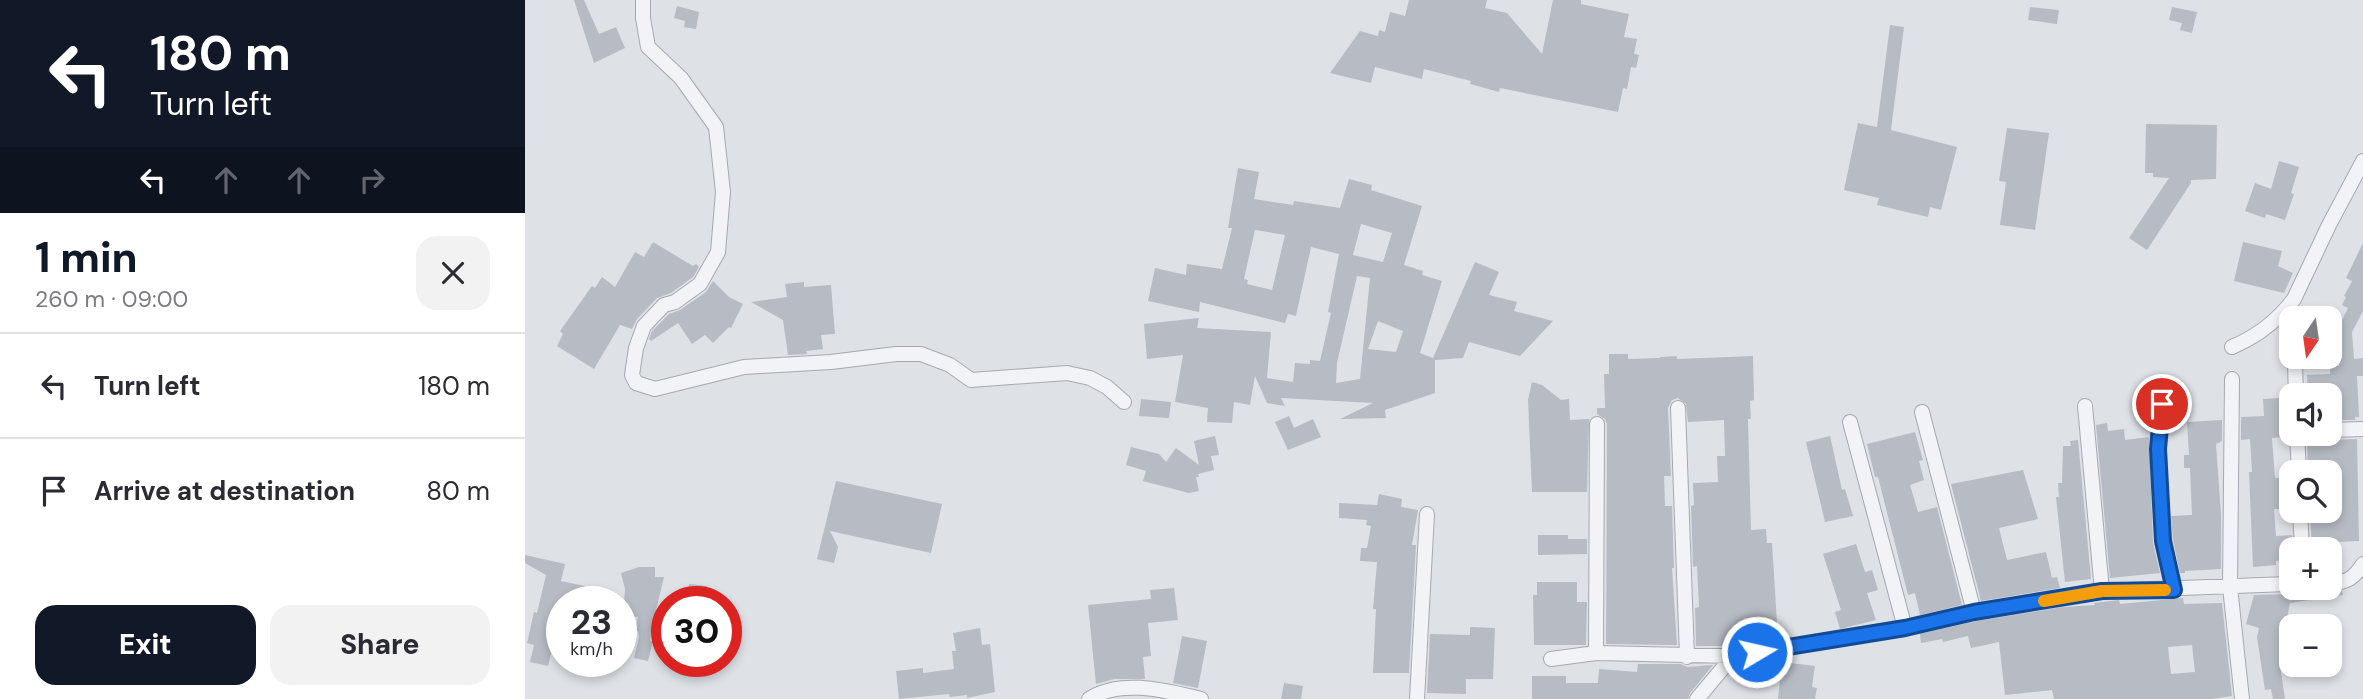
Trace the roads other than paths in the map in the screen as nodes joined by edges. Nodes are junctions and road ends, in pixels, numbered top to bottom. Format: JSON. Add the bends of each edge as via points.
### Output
{"nodes":[{"id":1,"x":643,"y":0,"type":"edge"},
{"id":2,"x":2363,"y":161,"type":"edge"},
{"id":3,"x":2232,"y":347,"type":"dead end"},
{"id":4,"x":2232,"y":379,"type":"dead end"},
{"id":5,"x":1124,"y":402,"type":"dead end"},
{"id":6,"x":2162,"y":404,"type":"dead end"},
{"id":7,"x":2085,"y":405,"type":"dead end"},
{"id":8,"x":1678,"y":408,"type":"dead end"},
{"id":9,"x":1922,"y":412,"type":"dead end"},
{"id":10,"x":1850,"y":422,"type":"dead end"},
{"id":11,"x":1597,"y":424,"type":"dead end"},
{"id":12,"x":2363,"y":429,"type":"edge"},
{"id":13,"x":2342,"y":430,"type":"edge"},
{"id":14,"x":1427,"y":514,"type":"dead end"},
{"id":15,"x":2363,"y":564,"type":"edge"},
{"id":16,"x":2342,"y":582,"type":"edge"},
{"id":17,"x":2279,"y":585,"type":"edge"},
{"id":18,"x":2230,"y":587,"type":"junction"},
{"id":19,"x":2174,"y":590,"type":"junction"},
{"id":20,"x":2102,"y":591,"type":"junction"},
{"id":21,"x":1974,"y":612,"type":"junction"},
{"id":22,"x":1905,"y":628,"type":"junction"},
{"id":23,"x":1596,"y":653,"type":"junction"},
{"id":24,"x":1733,"y":656,"type":"junction"},
{"id":25,"x":1687,"y":657,"type":"junction"},
{"id":26,"x":1551,"y":659,"type":"dead end"},
{"id":27,"x":1089,"y":699,"type":"edge"},
{"id":28,"x":1201,"y":699,"type":"edge"},
{"id":29,"x":1417,"y":699,"type":"edge"},
{"id":30,"x":1697,"y":699,"type":"edge"},
{"id":31,"x":2242,"y":699,"type":"edge"}],
"edges":[{"from":1,"to":5,"type":"street","via":[[648,47],[681,78],[716,127],[723,192],[718,252],[700,284],[664,305],[644,326],[632,375],[636,383],[655,389],[744,367],[921,354],[950,365],[971,380],[1067,373],[1090,378]]},
{"from":2,"to":3,"type":"street","via":[[2287,309]]},
{"from":4,"to":18,"type":"street"},
{"from":6,"to":19,"type":"street","via":[[2158,449],[2163,541]]},
{"from":7,"to":20,"type":"street"},
{"from":8,"to":25,"type":"street"},
{"from":9,"to":21,"type":"street"},
{"from":10,"to":22,"type":"street"},
{"from":11,"to":23,"type":"street"},
{"from":12,"to":13,"type":"street"},
{"from":14,"to":29,"type":"street"},
{"from":15,"to":16,"type":"street","via":[[2354,577]]},
{"from":17,"to":18,"type":"street"},
{"from":18,"to":19,"type":"street"},
{"from":18,"to":31,"type":"street"},
{"from":19,"to":20,"type":"street"},
{"from":20,"to":21,"type":"street"},
{"from":21,"to":22,"type":"street"},
{"from":22,"to":24,"type":"street"},
{"from":23,"to":25,"type":"street"},
{"from":23,"to":26,"type":"street"},
{"from":24,"to":25,"type":"street"},
{"from":24,"to":30,"type":"street"},
{"from":27,"to":28,"type":"street","via":[[1101,691],[1151,688]]}]}
